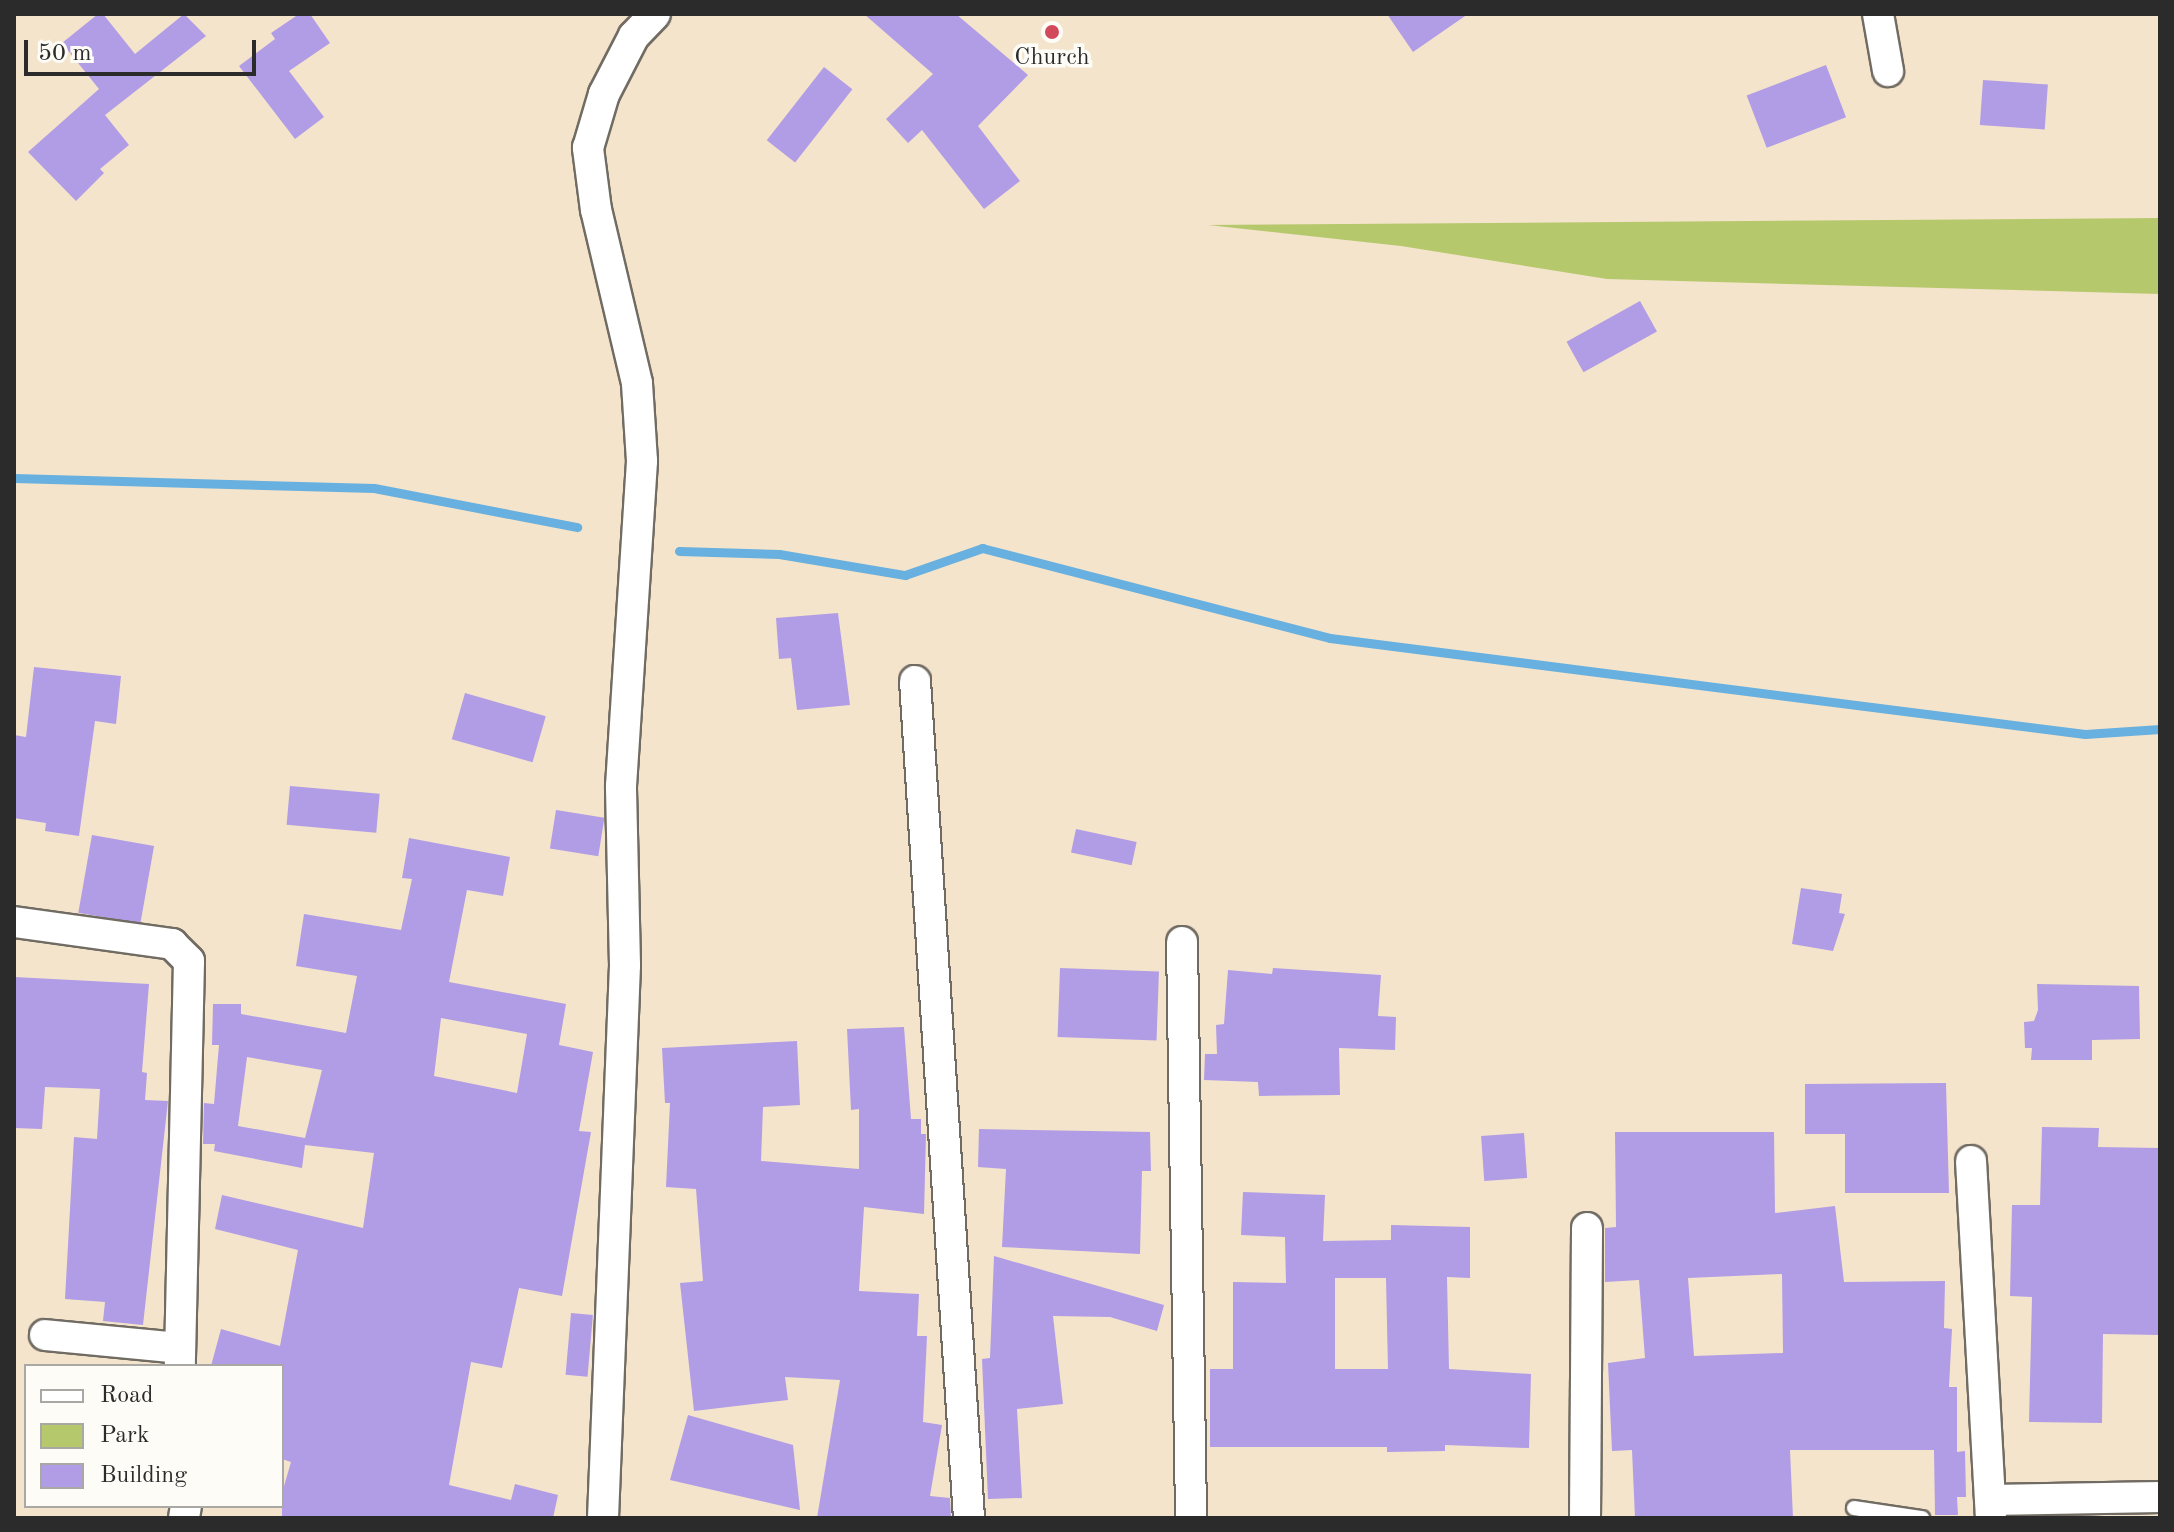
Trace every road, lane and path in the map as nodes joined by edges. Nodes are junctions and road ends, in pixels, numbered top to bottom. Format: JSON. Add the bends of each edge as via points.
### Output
{"nodes":[{"id":1,"x":655,"y":14,"type":"edge"},
{"id":2,"x":1878,"y":14,"type":"edge"},
{"id":3,"x":1888,"y":71,"type":"dead end"},
{"id":4,"x":915,"y":681,"type":"dead end"},
{"id":5,"x":14,"y":922,"type":"edge"},
{"id":6,"x":1182,"y":942,"type":"dead end"},
{"id":7,"x":1971,"y":1161,"type":"dead end"},
{"id":8,"x":1587,"y":1228,"type":"dead end"},
{"id":9,"x":45,"y":1335,"type":"dead end"},
{"id":10,"x":179,"y":1357,"type":"edge"},
{"id":11,"x":2160,"y":1497,"type":"edge"},
{"id":12,"x":1854,"y":1508,"type":"dead end"},
{"id":13,"x":1991,"y":1509,"type":"edge"},
{"id":14,"x":603,"y":1518,"type":"edge"},
{"id":15,"x":969,"y":1518,"type":"edge"},
{"id":16,"x":1191,"y":1518,"type":"edge"},
{"id":17,"x":1585,"y":1518,"type":"edge"},
{"id":18,"x":1922,"y":1518,"type":"edge"}],
"edges":[{"from":1,"to":14,"type":"street","via":[[634,36],[604,94],[588,148],[596,210],[637,383],[642,461],[621,786],[625,965]]},
{"from":2,"to":3,"type":"street"},
{"from":4,"to":15,"type":"street"},
{"from":5,"to":10,"type":"street","via":[[172,944],[189,961]]},
{"from":6,"to":16,"type":"street"},
{"from":7,"to":13,"type":"street"},
{"from":8,"to":17,"type":"street"},
{"from":9,"to":10,"type":"street"},
{"from":11,"to":13,"type":"street"},
{"from":12,"to":18,"type":"lane"}]}
